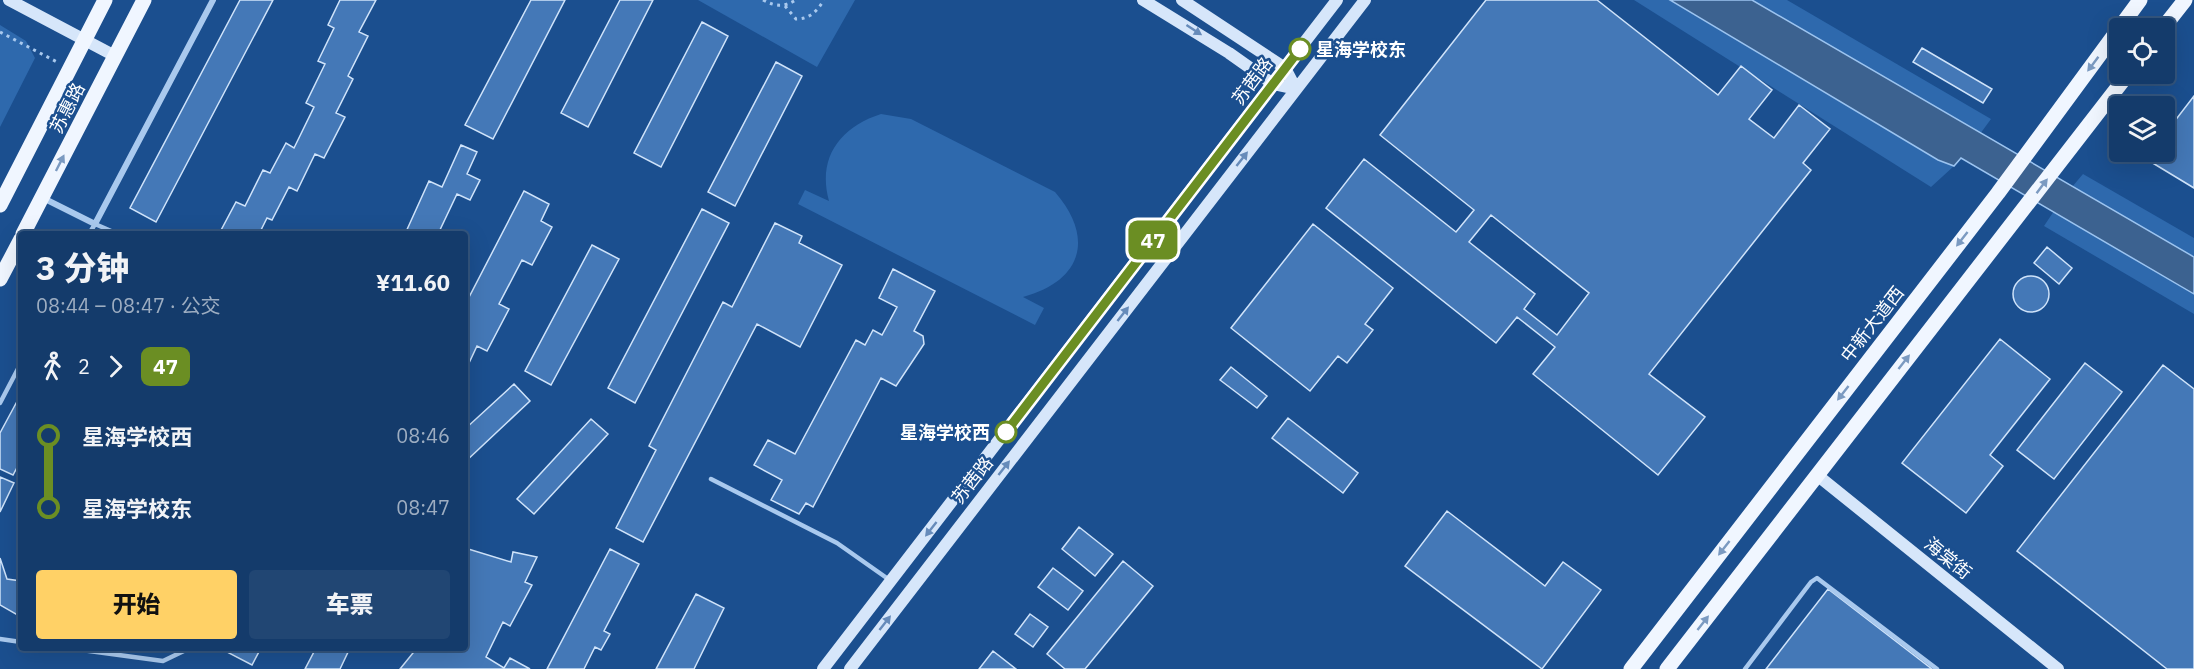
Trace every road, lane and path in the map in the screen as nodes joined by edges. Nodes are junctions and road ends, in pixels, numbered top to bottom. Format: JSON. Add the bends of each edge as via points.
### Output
{"nodes":[{"id":1,"x":9,"y":0,"type":"edge"},
{"id":2,"x":105,"y":0,"type":"edge"},
{"id":3,"x":144,"y":0,"type":"edge"},
{"id":4,"x":213,"y":0,"type":"edge"},
{"id":5,"x":763,"y":0,"type":"edge"},
{"id":6,"x":796,"y":0,"type":"edge"},
{"id":7,"x":824,"y":0,"type":"edge"},
{"id":8,"x":1143,"y":0,"type":"edge"},
{"id":9,"x":1182,"y":0,"type":"edge"},
{"id":10,"x":1337,"y":0,"type":"edge"},
{"id":11,"x":1365,"y":0,"type":"edge"},
{"id":12,"x":2140,"y":0,"type":"edge"},
{"id":13,"x":2185,"y":0,"type":"edge"},
{"id":14,"x":785,"y":6,"type":"junction"},
{"id":15,"x":2171,"y":18,"type":"edge"},
{"id":16,"x":0,"y":32,"type":"edge"},
{"id":17,"x":84,"y":40,"type":"junction"},
{"id":18,"x":115,"y":56,"type":"junction"},
{"id":19,"x":1285,"y":68,"type":"junction"},
{"id":20,"x":70,"y":69,"type":"junction"},
{"id":21,"x":1273,"y":84,"type":"junction"},
{"id":22,"x":2120,"y":84,"type":"edge"},
{"id":23,"x":1296,"y":89,"type":"junction"},
{"id":24,"x":42,"y":198,"type":"junction"},
{"id":25,"x":0,"y":205,"type":"edge"},
{"id":26,"x":94,"y":224,"type":"junction"},
{"id":27,"x":25,"y":231,"type":"edge"},
{"id":28,"x":90,"y":231,"type":"edge"},
{"id":29,"x":111,"y":231,"type":"edge"},
{"id":30,"x":18,"y":244,"type":"edge"},
{"id":31,"x":0,"y":279,"type":"edge"},
{"id":32,"x":18,"y":369,"type":"edge"},
{"id":33,"x":0,"y":403,"type":"edge"},
{"id":34,"x":1817,"y":475,"type":"junction"},
{"id":35,"x":711,"y":479,"type":"dead end"},
{"id":36,"x":891,"y":581,"type":"junction"},
{"id":37,"x":0,"y":639,"type":"edge"},
{"id":38,"x":18,"y":642,"type":"edge"},
{"id":39,"x":89,"y":651,"type":"edge"},
{"id":40,"x":184,"y":651,"type":"edge"},
{"id":41,"x":823,"y":669,"type":"edge"},
{"id":42,"x":850,"y":669,"type":"edge"},
{"id":43,"x":1631,"y":669,"type":"edge"},
{"id":44,"x":1667,"y":669,"type":"edge"},
{"id":45,"x":1745,"y":669,"type":"edge"},
{"id":46,"x":1937,"y":669,"type":"edge"},
{"id":47,"x":2058,"y":669,"type":"edge"}],
"edges":[{"from":1,"to":17,"type":"main road"},
{"from":2,"to":17,"type":"main road","name":"苏惠路"},
{"from":3,"to":18,"type":"main road","name":"苏惠路"},
{"from":4,"to":26,"type":"street"},
{"from":5,"to":14,"type":"path"},
{"from":6,"to":14,"type":"path"},
{"from":7,"to":14,"type":"path","via":[[812,15],[803,19],[796,19]]},
{"from":8,"to":21,"type":"main road","one_way":true},
{"from":9,"to":19,"type":"main road"},
{"from":10,"to":19,"type":"main road","name":"苏茜路"},
{"from":11,"to":23,"type":"main road","name":"苏茜路"},
{"from":12,"to":43,"type":"main road","name":"中新大道西","one_way":true,"via":[[1998,193]]},
{"from":13,"to":15,"type":"main road"},
{"from":16,"to":20,"type":"path"},
{"from":17,"to":18,"type":"main road"},
{"from":17,"to":20,"type":"main road","name":"苏惠路"},
{"from":24,"to":18,"type":"main road","name":"苏惠路","one_way":true},
{"from":19,"to":21,"type":"main road","name":"苏茜路"},
{"from":19,"to":23,"type":"main road"},
{"from":20,"to":25,"type":"main road","name":"苏惠路"},
{"from":21,"to":23,"type":"main road"},
{"from":21,"to":36,"type":"main road","name":"苏茜路","one_way":true},
{"from":34,"to":22,"type":"main road","one_way":true},
{"from":42,"to":23,"type":"main road","name":"苏茜路","one_way":true},
{"from":24,"to":26,"type":"street"},
{"from":24,"to":27,"type":"main road","name":"苏惠路"},
{"from":26,"to":28,"type":"lane"},
{"from":26,"to":29,"type":"lane"},
{"from":30,"to":31,"type":"main road"},
{"from":32,"to":33,"type":"lane"},
{"from":44,"to":34,"type":"main road","one_way":true},
{"from":34,"to":47,"type":"main road","name":"海棠街"},
{"from":35,"to":36,"type":"lane","via":[[837,543]]},
{"from":36,"to":41,"type":"main road","name":"苏茜路"},
{"from":37,"to":38,"type":"lane"},
{"from":39,"to":40,"type":"lane","via":[[163,661]]},
{"from":45,"to":46,"type":"lane","via":[[1817,578]]}]}
